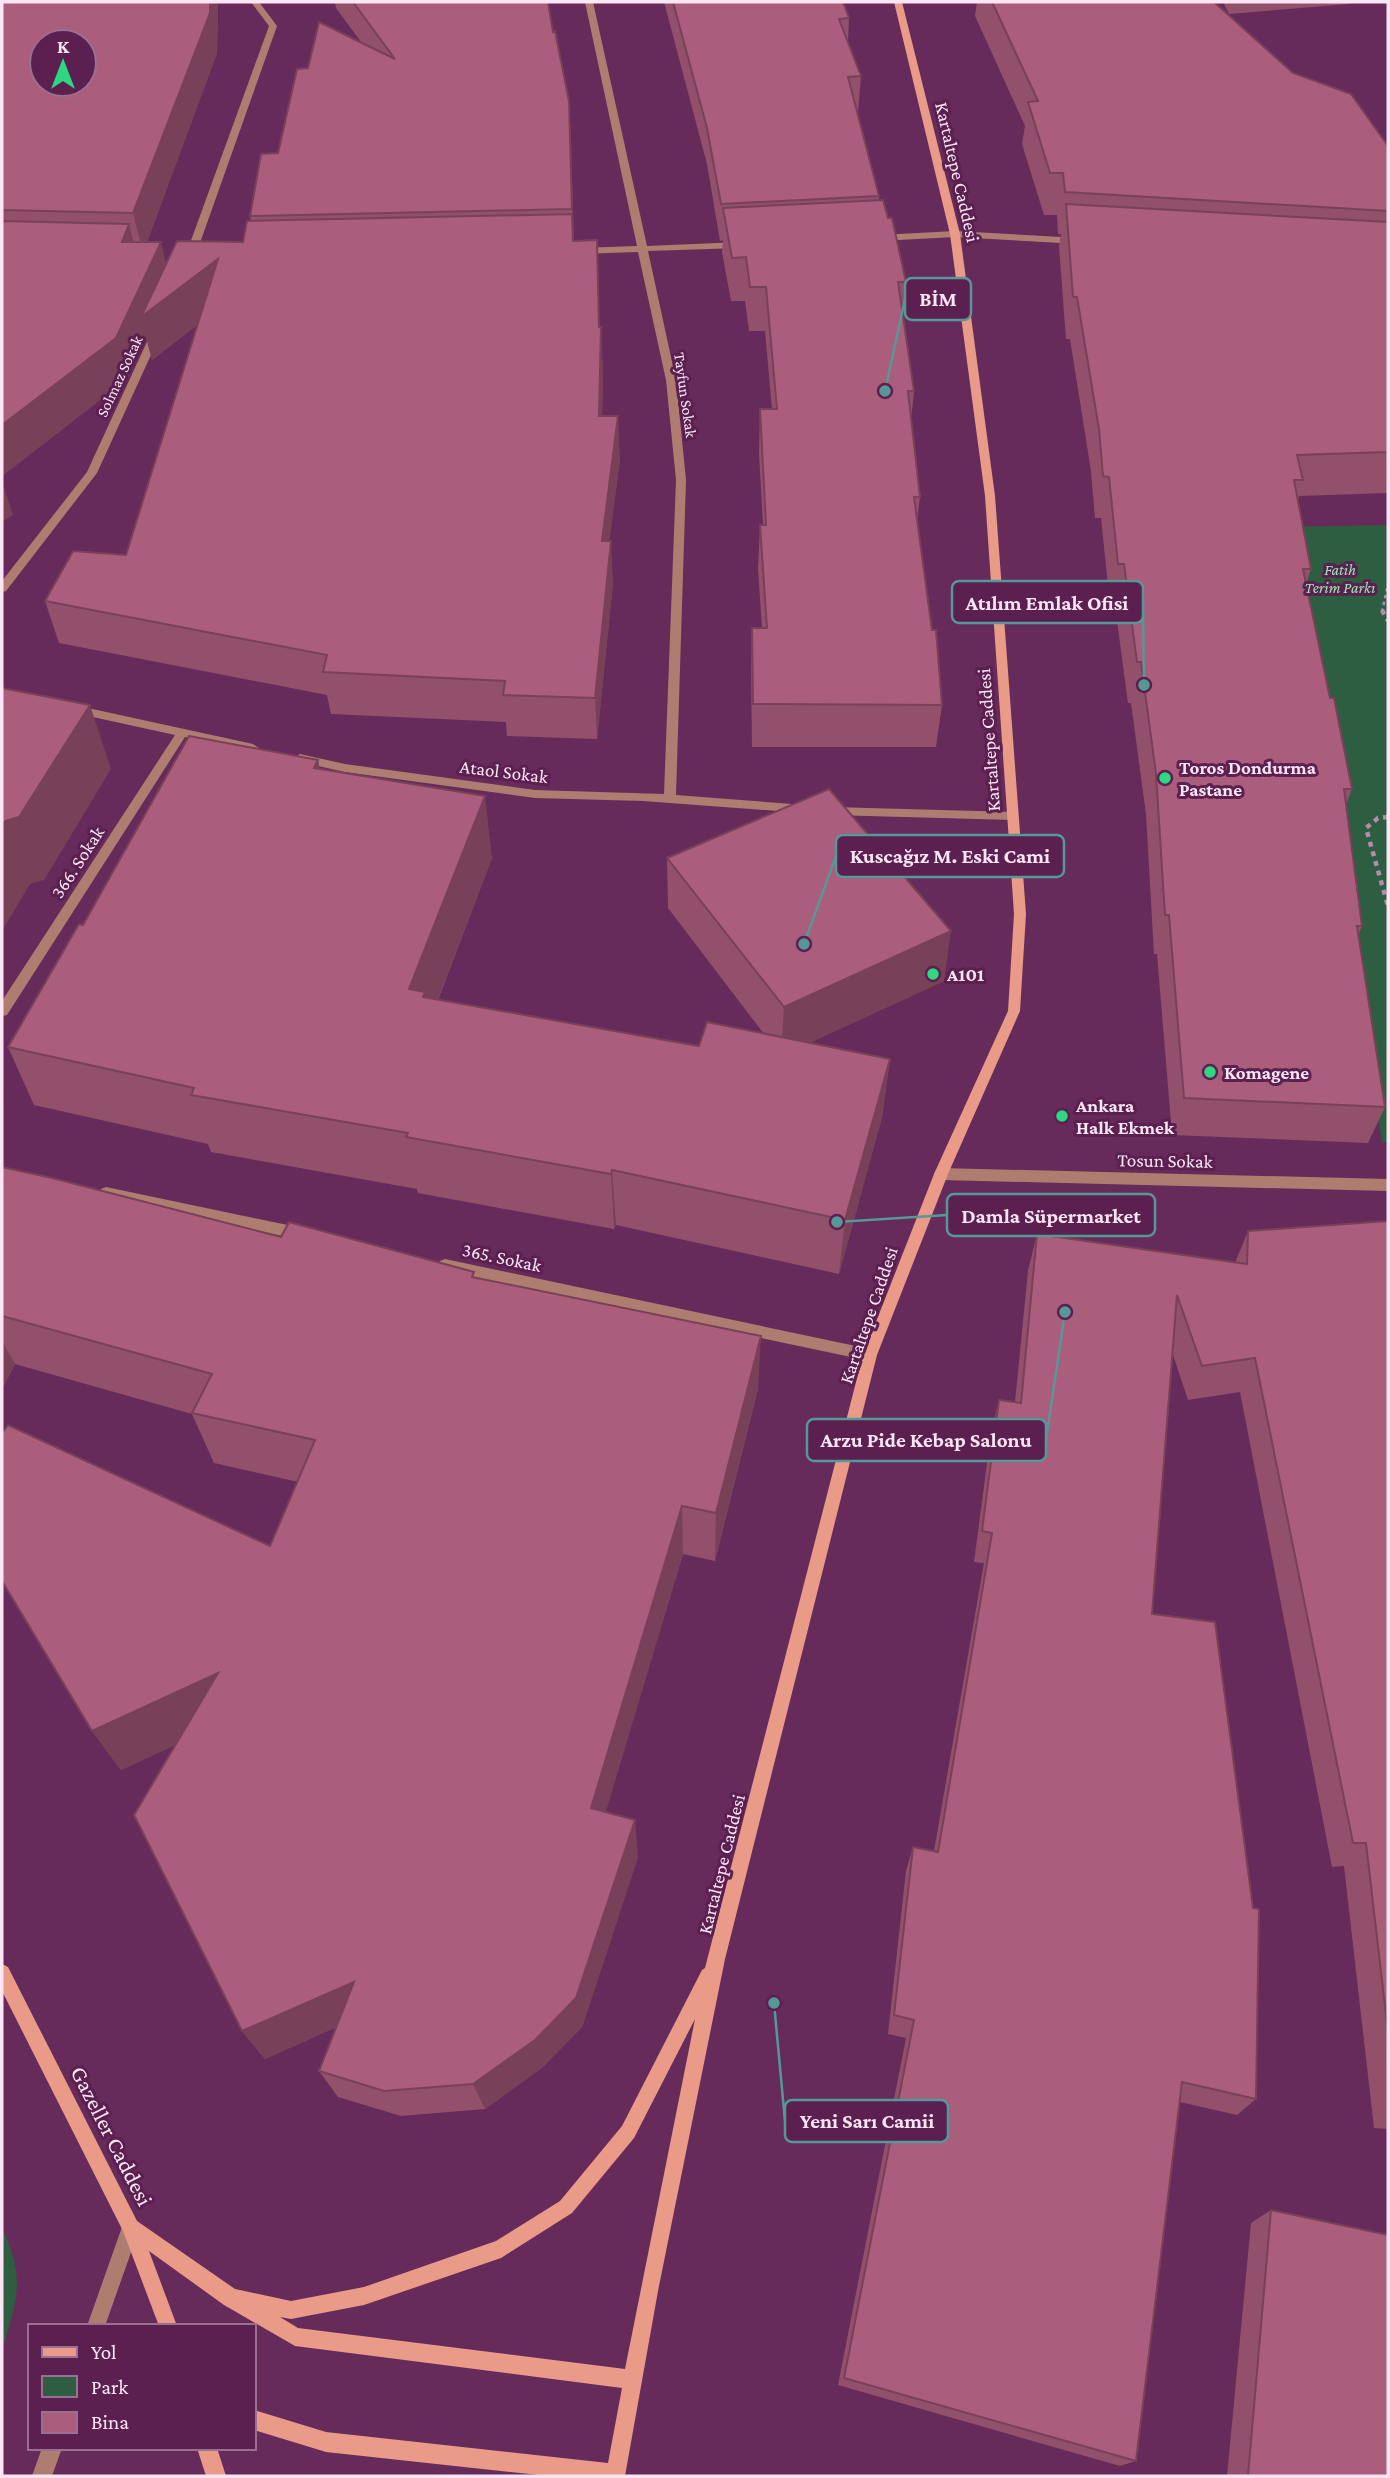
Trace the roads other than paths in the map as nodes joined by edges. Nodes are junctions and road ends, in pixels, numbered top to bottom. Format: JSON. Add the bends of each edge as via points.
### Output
{"nodes":[{"id":1,"x":255,"y":2,"type":"edge"},
{"id":2,"x":589,"y":2,"type":"edge"},
{"id":3,"x":898,"y":2,"type":"edge"},
{"id":4,"x":955,"y":234,"type":"junction"},
{"id":5,"x":863,"y":239,"type":"edge"},
{"id":6,"x":1088,"y":242,"type":"edge"},
{"id":7,"x":752,"y":244,"type":"edge"},
{"id":8,"x":642,"y":250,"type":"junction"},
{"id":9,"x":573,"y":251,"type":"edge"},
{"id":10,"x":176,"y":260,"type":"edge"},
{"id":11,"x":189,"y":260,"type":"junction"},
{"id":12,"x":203,"y":260,"type":"edge"},
{"id":13,"x":184,"y":273,"type":"edge"},
{"id":14,"x":161,"y":323,"type":"edge"},
{"id":15,"x":2,"y":588,"type":"edge"},
{"id":16,"x":63,"y":706,"type":"edge"},
{"id":17,"x":183,"y":733,"type":"junction"},
{"id":18,"x":264,"y":751,"type":"edge"},
{"id":19,"x":291,"y":756,"type":"edge"},
{"id":20,"x":670,"y":800,"type":"junction"},
{"id":21,"x":1013,"y":816,"type":"junction"},
{"id":22,"x":2,"y":1012,"type":"edge"},
{"id":23,"x":941,"y":1174,"type":"junction"},
{"id":24,"x":1388,"y":1185,"type":"edge"},
{"id":25,"x":97,"y":1191,"type":"edge"},
{"id":26,"x":315,"y":1237,"type":"edge"},
{"id":27,"x":424,"y":1260,"type":"edge"},
{"id":28,"x":870,"y":1355,"type":"junction"},
{"id":29,"x":716,"y":1959,"type":"junction"},
{"id":30,"x":2,"y":1973,"type":"edge"},
{"id":31,"x":131,"y":2227,"type":"junction"},
{"id":32,"x":230,"y":2298,"type":"junction"},
{"id":33,"x":97,"y":2324,"type":"edge"},
{"id":34,"x":167,"y":2324,"type":"edge"},
{"id":35,"x":633,"y":2380,"type":"junction"},
{"id":36,"x":256,"y":2421,"type":"edge"},
{"id":37,"x":51,"y":2450,"type":"edge"},
{"id":38,"x":208,"y":2450,"type":"edge"},
{"id":39,"x":619,"y":2475,"type":"edge"},
{"id":40,"x":42,"y":2476,"type":"edge"},
{"id":41,"x":216,"y":2476,"type":"edge"}],
"edges":[{"from":1,"to":11,"type":"street","via":[[273,26]]},
{"from":2,"to":8,"type":"street","name":"Tayfun Sokak"},
{"from":3,"to":4,"type":"street","name":"Kartaltepe Caddesi"},
{"from":4,"to":5,"type":"street"},
{"from":4,"to":6,"type":"street"},
{"from":4,"to":21,"type":"street","name":"Kartaltepe Caddesi","via":[[990,496]]},
{"from":7,"to":8,"type":"street"},
{"from":8,"to":9,"type":"street"},
{"from":8,"to":20,"type":"street","name":"Tayfun Sokak","via":[[671,380],[681,480]]},
{"from":10,"to":11,"type":"street"},
{"from":11,"to":12,"type":"street"},
{"from":11,"to":13,"type":"street"},
{"from":14,"to":15,"type":"street","name":"Solmaz Sokak","via":[[92,473]]},
{"from":16,"to":17,"type":"street"},
{"from":17,"to":18,"type":"street"},
{"from":17,"to":22,"type":"street","name":"366. Sokak"},
{"from":19,"to":20,"type":"street","name":"Ataol Sokak","via":[[345,768],[535,794]]},
{"from":20,"to":21,"type":"street","name":"Ataol Sokak","via":[[848,812]]},
{"from":21,"to":23,"type":"street","name":"Kartaltepe Caddesi","via":[[1020,914],[1014,1011]]},
{"from":23,"to":24,"type":"street","name":"Tosun Sokak"},
{"from":23,"to":28,"type":"street","name":"Kartaltepe Caddesi"},
{"from":25,"to":26,"type":"street"},
{"from":27,"to":28,"type":"street","name":"365. Sokak"},
{"from":28,"to":29,"type":"street","name":"Kartaltepe Caddesi"},
{"from":29,"to":32,"type":"street","via":[[628,2132],[566,2207],[501,2249],[364,2296],[291,2310]]},
{"from":29,"to":35,"type":"street","name":"Kartaltepe Caddesi"},
{"from":30,"to":31,"type":"street","name":"Gazeller Caddesi"},
{"from":31,"to":32,"type":"street"},
{"from":31,"to":33,"type":"street"},
{"from":31,"to":34,"type":"street","name":"Gazeller Caddesi"},
{"from":32,"to":35,"type":"street","via":[[295,2337]]},
{"from":35,"to":39,"type":"street","name":"Kartaltepe Caddesi"},
{"from":36,"to":39,"type":"street","via":[[326,2442]]},
{"from":37,"to":40,"type":"street"},
{"from":38,"to":41,"type":"street"}]}
